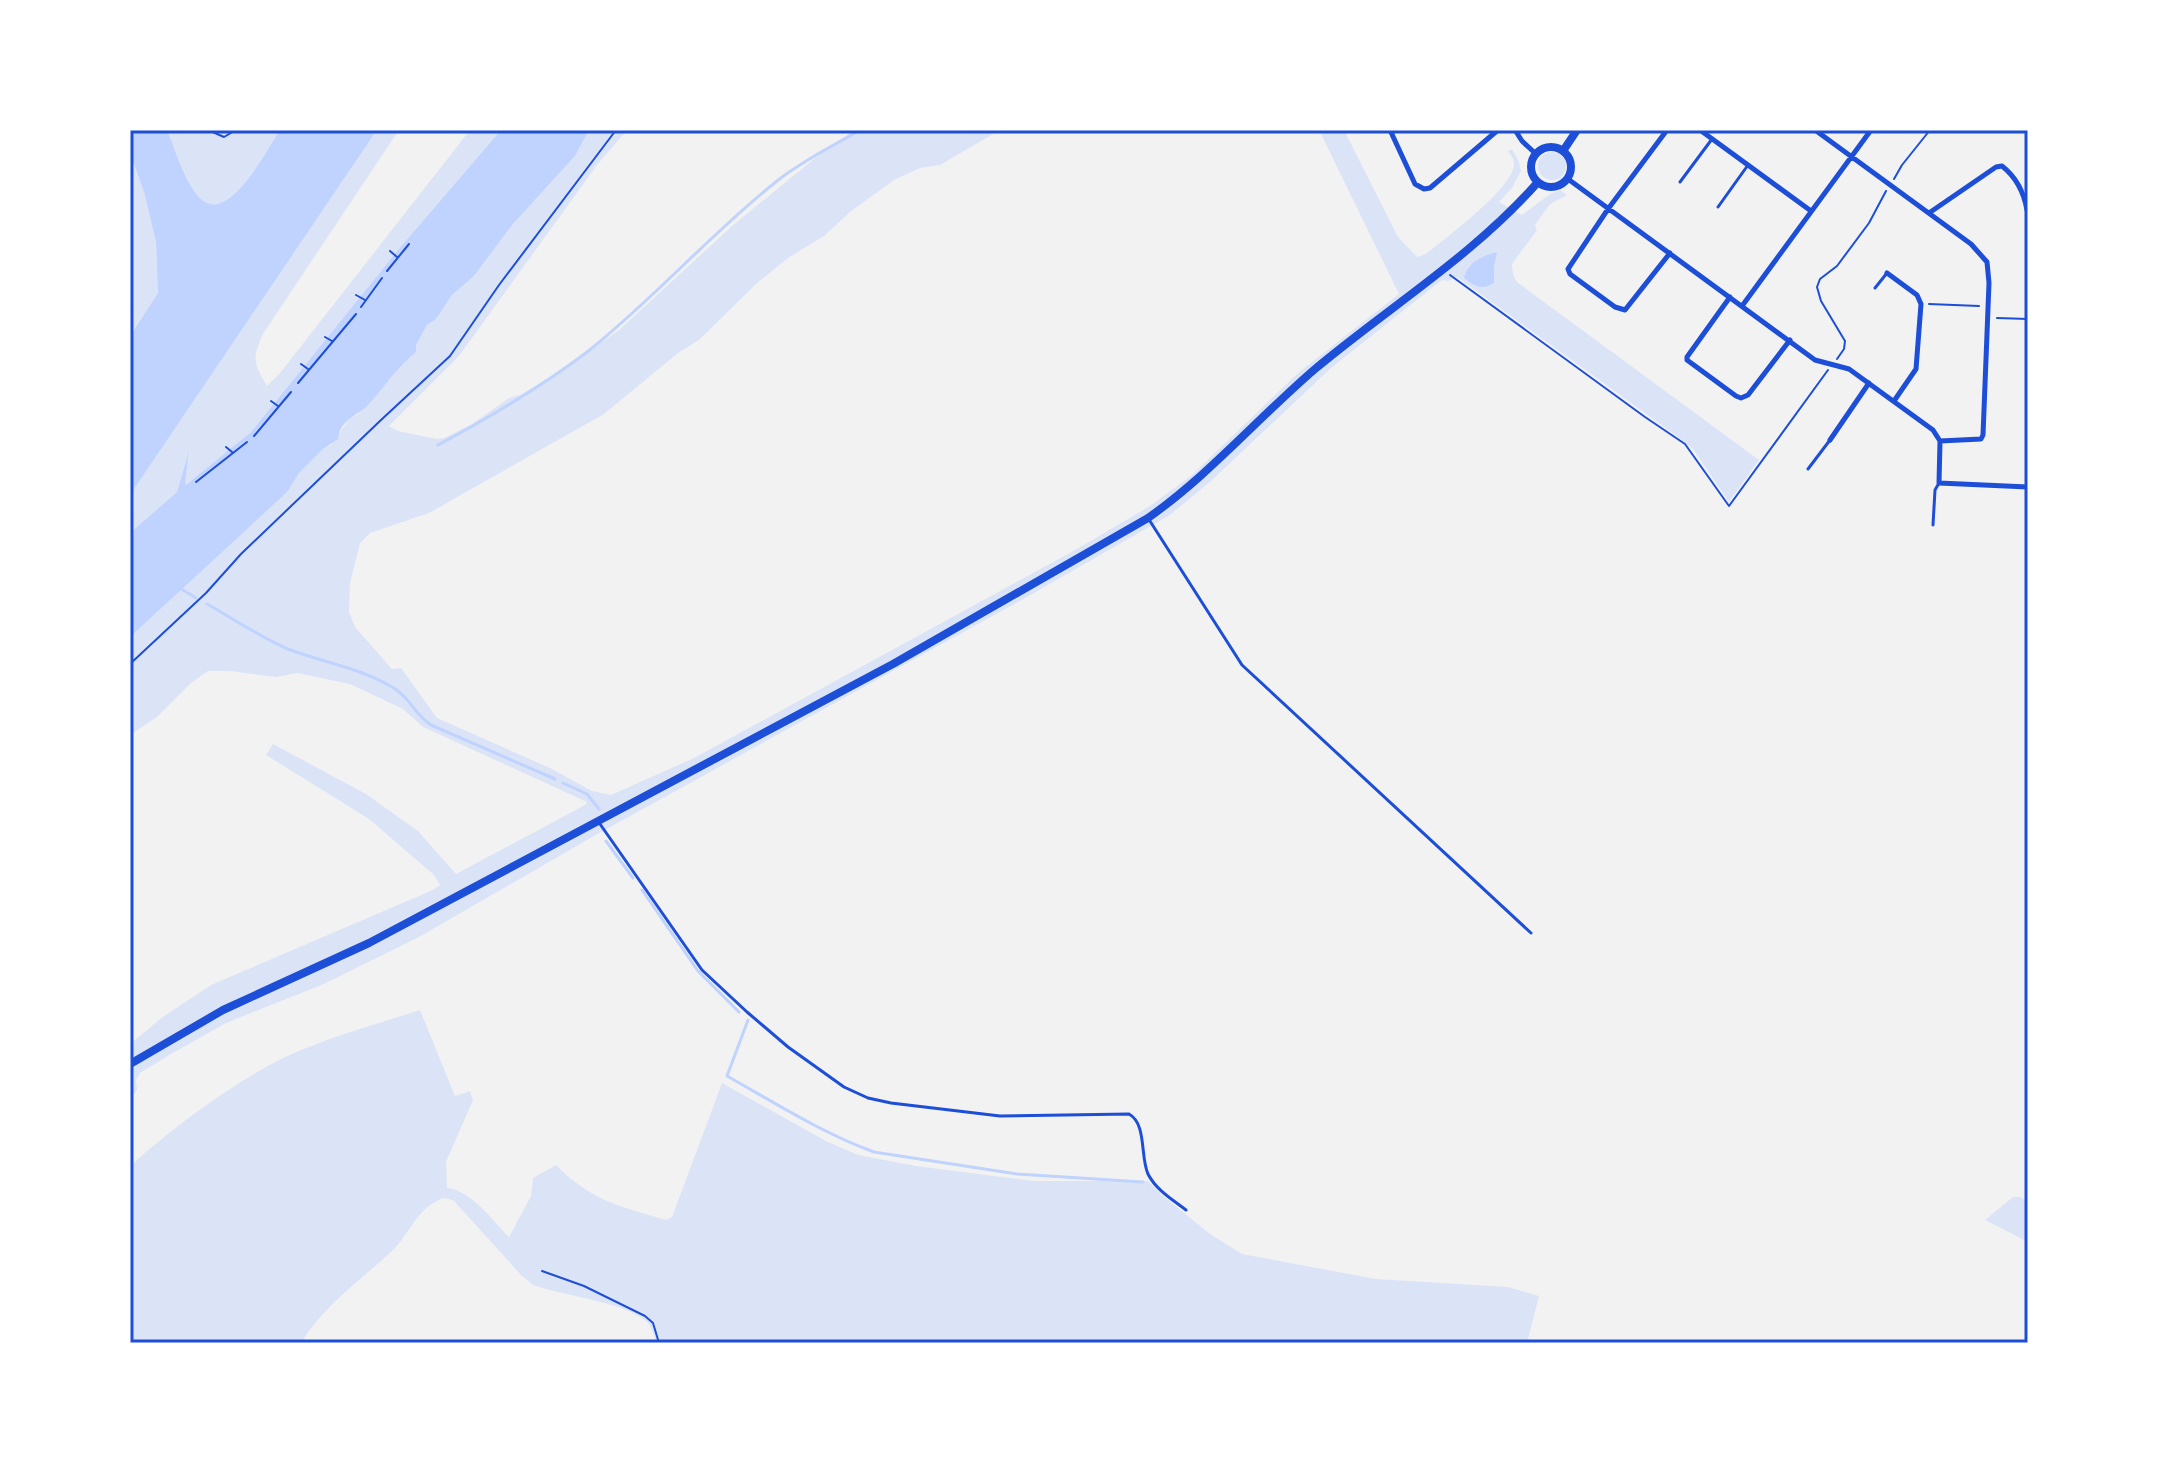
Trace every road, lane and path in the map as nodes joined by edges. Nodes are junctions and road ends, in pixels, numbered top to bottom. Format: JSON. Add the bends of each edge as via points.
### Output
{"nodes":[{"id":1,"x":208,"y":130,"type":"edge"},
{"id":2,"x":236,"y":130,"type":"edge"},
{"id":3,"x":616,"y":130,"type":"edge"},
{"id":4,"x":1390,"y":130,"type":"edge"},
{"id":5,"x":1498,"y":130,"type":"edge"},
{"id":6,"x":1515,"y":130,"type":"edge"},
{"id":7,"x":1577,"y":130,"type":"edge"},
{"id":8,"x":1667,"y":130,"type":"edge"},
{"id":9,"x":1700,"y":130,"type":"edge"},
{"id":10,"x":1815,"y":130,"type":"edge"},
{"id":11,"x":1871,"y":130,"type":"edge"},
{"id":12,"x":1930,"y":130,"type":"edge"},
{"id":13,"x":1712,"y":139,"type":"junction"},
{"id":14,"x":1563,"y":151,"type":"junction"},
{"id":15,"x":1536,"y":154,"type":"junction"},
{"id":16,"x":1852,"y":157,"type":"junction"},
{"id":17,"x":1748,"y":165,"type":"junction"},
{"id":18,"x":1568,"y":179,"type":"junction"},
{"id":19,"x":1538,"y":182,"type":"junction"},
{"id":20,"x":1680,"y":182,"type":"dead end"},
{"id":21,"x":1891,"y":185,"type":"junction"},
{"id":22,"x":1718,"y":207,"type":"dead end"},
{"id":23,"x":1608,"y":209,"type":"junction"},
{"id":24,"x":2027,"y":210,"type":"edge"},
{"id":25,"x":1811,"y":211,"type":"junction"},
{"id":26,"x":1929,"y":213,"type":"junction"},
{"id":27,"x":409,"y":244,"type":"dead end"},
{"id":28,"x":390,"y":251,"type":"dead end"},
{"id":29,"x":1670,"y":253,"type":"junction"},
{"id":30,"x":398,"y":257,"type":"junction"},
{"id":31,"x":1443,"y":269,"type":"junction"},
{"id":32,"x":387,"y":271,"type":"dead end"},
{"id":33,"x":1887,"y":273,"type":"joint"},
{"id":34,"x":382,"y":278,"type":"dead end"},
{"id":35,"x":1875,"y":288,"type":"dead end"},
{"id":36,"x":356,"y":295,"type":"dead end"},
{"id":37,"x":1730,"y":297,"type":"junction"},
{"id":38,"x":366,"y":301,"type":"junction"},
{"id":39,"x":1921,"y":304,"type":"junction"},
{"id":40,"x":1742,"y":306,"type":"junction"},
{"id":41,"x":1988,"y":306,"type":"junction"},
{"id":42,"x":361,"y":307,"type":"dead end"},
{"id":43,"x":356,"y":314,"type":"dead end"},
{"id":44,"x":1988,"y":317,"type":"junction"},
{"id":45,"x":2028,"y":319,"type":"edge"},
{"id":46,"x":325,"y":337,"type":"dead end"},
{"id":47,"x":1790,"y":340,"type":"junction"},
{"id":48,"x":333,"y":342,"type":"junction"},
{"id":49,"x":301,"y":364,"type":"dead end"},
{"id":50,"x":1832,"y":365,"type":"junction"},
{"id":51,"x":309,"y":370,"type":"junction"},
{"id":52,"x":298,"y":383,"type":"dead end"},
{"id":53,"x":1869,"y":383,"type":"junction"},
{"id":54,"x":291,"y":392,"type":"dead end"},
{"id":55,"x":271,"y":401,"type":"dead end"},
{"id":56,"x":1894,"y":401,"type":"junction"},
{"id":57,"x":279,"y":407,"type":"junction"},
{"id":58,"x":254,"y":436,"type":"dead end"},
{"id":59,"x":1830,"y":440,"type":"joint"},
{"id":60,"x":1940,"y":441,"type":"junction"},
{"id":61,"x":247,"y":442,"type":"dead end"},
{"id":62,"x":226,"y":447,"type":"dead end"},
{"id":63,"x":233,"y":453,"type":"junction"},
{"id":64,"x":1808,"y":469,"type":"dead end"},
{"id":65,"x":196,"y":482,"type":"dead end"},
{"id":66,"x":1939,"y":483,"type":"junction"},
{"id":67,"x":2028,"y":487,"type":"edge"},
{"id":68,"x":1148,"y":518,"type":"junction"},
{"id":69,"x":1933,"y":525,"type":"dead end"},
{"id":70,"x":130,"y":664,"type":"edge"},
{"id":71,"x":598,"y":821,"type":"junction"},
{"id":72,"x":1531,"y":933,"type":"dead end"},
{"id":73,"x":130,"y":1064,"type":"edge"},
{"id":74,"x":1186,"y":1210,"type":"dead end"},
{"id":75,"x":542,"y":1271,"type":"dead end"},
{"id":76,"x":659,"y":1343,"type":"edge"}],
"edges":[{"from":1,"to":2,"type":"path","via":[[224,137]]},
{"from":3,"to":70,"type":"path","via":[[450,356]]},
{"from":4,"to":5,"type":"street","via":[[1415,184],[1424,189]]},
{"from":6,"to":15,"type":"street"},
{"from":7,"to":14,"type":"main road"},
{"from":8,"to":23,"type":"street"},
{"from":9,"to":13,"type":"street"},
{"from":10,"to":16,"type":"street"},
{"from":11,"to":16,"type":"street"},
{"from":12,"to":21,"type":"path"},
{"from":13,"to":17,"type":"street"},
{"from":13,"to":20,"type":"lane"},
{"from":14,"to":15,"type":"main road","via":[[1548,147]]},
{"from":14,"to":18,"type":"main road","via":[[1571,161]]},
{"from":15,"to":19,"type":"main road","via":[[1531,168]]},
{"from":16,"to":21,"type":"street"},
{"from":16,"to":25,"type":"street"},
{"from":17,"to":22,"type":"lane"},
{"from":17,"to":25,"type":"street"},
{"from":18,"to":19,"type":"main road","via":[[1551,187]]},
{"from":18,"to":23,"type":"street"},
{"from":19,"to":31,"type":"main road","via":[[1507,216]]},
{"from":21,"to":26,"type":"street"},
{"from":21,"to":50,"type":"path","via":[[1869,223],[1817,287],[1845,341]]},
{"from":23,"to":29,"type":"street"},
{"from":23,"to":29,"type":"street","via":[[1568,269],[1615,307],[1625,310]]},
{"from":24,"to":26,"type":"street","via":[[2023,193],[2002,166]]},
{"from":25,"to":40,"type":"street"},
{"from":26,"to":41,"type":"street","via":[[1984,257]]},
{"from":27,"to":30,"type":"path"},
{"from":28,"to":30,"type":"path"},
{"from":29,"to":37,"type":"street"},
{"from":30,"to":32,"type":"path"},
{"from":31,"to":50,"type":"path","via":[[1685,444],[1729,506]]},
{"from":31,"to":68,"type":"main road","via":[[1316,369],[1183,493]]},
{"from":33,"to":35,"type":"lane"},
{"from":33,"to":39,"type":"street"},
{"from":34,"to":38,"type":"path"},
{"from":36,"to":38,"type":"path"},
{"from":37,"to":40,"type":"street"},
{"from":37,"to":47,"type":"street","via":[[1687,360],[1736,396],[1744,397]]},
{"from":38,"to":42,"type":"path"},
{"from":39,"to":41,"type":"path"},
{"from":39,"to":56,"type":"street","via":[[1919,362]]},
{"from":40,"to":47,"type":"street"},
{"from":41,"to":44,"type":"street"},
{"from":43,"to":48,"type":"path"},
{"from":44,"to":45,"type":"path"},
{"from":44,"to":60,"type":"street","via":[[1983,435]]},
{"from":46,"to":48,"type":"path"},
{"from":47,"to":50,"type":"street","via":[[1815,360]]},
{"from":48,"to":51,"type":"path"},
{"from":49,"to":51,"type":"path"},
{"from":50,"to":53,"type":"street"},
{"from":51,"to":52,"type":"path"},
{"from":53,"to":56,"type":"street"},
{"from":53,"to":59,"type":"street"},
{"from":54,"to":57,"type":"path"},
{"from":55,"to":57,"type":"path"},
{"from":56,"to":60,"type":"street"},
{"from":57,"to":58,"type":"path"},
{"from":59,"to":64,"type":"lane"},
{"from":60,"to":66,"type":"street"},
{"from":61,"to":63,"type":"path"},
{"from":62,"to":63,"type":"path"},
{"from":63,"to":65,"type":"path"},
{"from":66,"to":67,"type":"street"},
{"from":66,"to":69,"type":"lane"},
{"from":68,"to":71,"type":"main road","via":[[893,664]]},
{"from":68,"to":72,"type":"lane","via":[[1242,665]]},
{"from":71,"to":73,"type":"main road","via":[[369,943],[223,1010]]},
{"from":71,"to":74,"type":"lane","via":[[702,970],[767,1030],[844,1087],[891,1103],[1000,1116],[1129,1114],[1137,1121],[1148,1174]]},
{"from":75,"to":76,"type":"path","via":[[645,1316]]}]}
